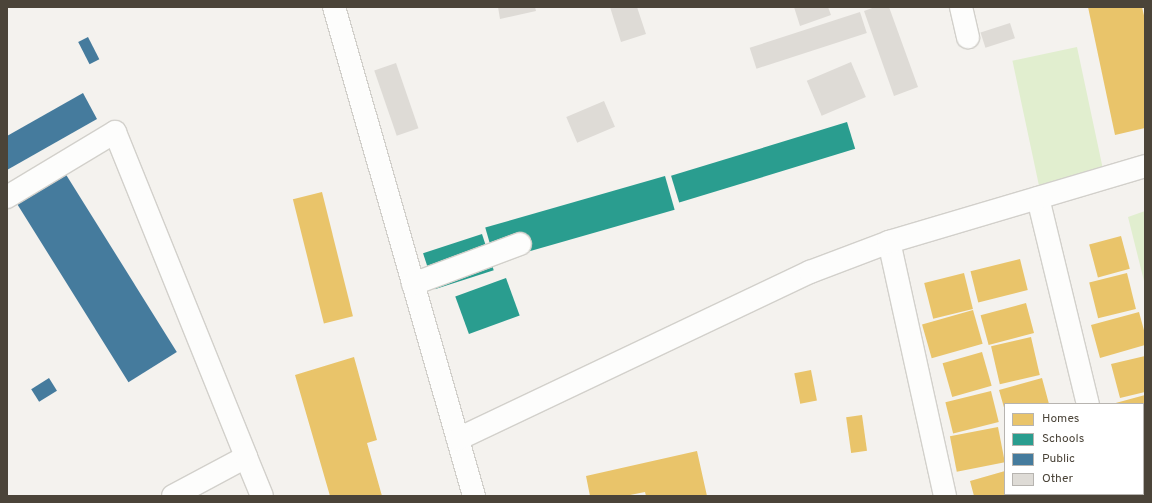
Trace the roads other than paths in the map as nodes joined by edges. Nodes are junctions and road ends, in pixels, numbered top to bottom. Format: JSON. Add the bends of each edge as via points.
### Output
{"nodes":[{"id":1,"x":334,"y":7,"type":"edge"},
{"id":2,"x":961,"y":7,"type":"edge"},
{"id":3,"x":968,"y":37,"type":"dead end"},
{"id":4,"x":1145,"y":166,"type":"edge"},
{"id":5,"x":7,"y":197,"type":"edge"},
{"id":6,"x":1038,"y":198,"type":"junction"},
{"id":7,"x":889,"y":242,"type":"junction"},
{"id":8,"x":520,"y":244,"type":"dead end"},
{"id":9,"x":413,"y":284,"type":"junction"},
{"id":10,"x":1088,"y":403,"type":"edge"},
{"id":11,"x":458,"y":439,"type":"junction"},
{"id":12,"x":246,"y":457,"type":"junction"},
{"id":13,"x":173,"y":496,"type":"edge"},
{"id":14,"x":262,"y":496,"type":"edge"},
{"id":15,"x":474,"y":496,"type":"edge"},
{"id":16,"x":944,"y":496,"type":"edge"}],
"edges":[{"from":1,"to":9,"type":"street"},
{"from":2,"to":3,"type":"street"},
{"from":4,"to":6,"type":"street"},
{"from":5,"to":12,"type":"street","via":[[115,132]]},
{"from":6,"to":7,"type":"street"},
{"from":6,"to":10,"type":"street"},
{"from":7,"to":11,"type":"street","via":[[810,272]]},
{"from":7,"to":16,"type":"street"},
{"from":8,"to":9,"type":"street"},
{"from":9,"to":11,"type":"street"},
{"from":11,"to":15,"type":"street"},
{"from":12,"to":13,"type":"street"},
{"from":12,"to":14,"type":"street"}]}
